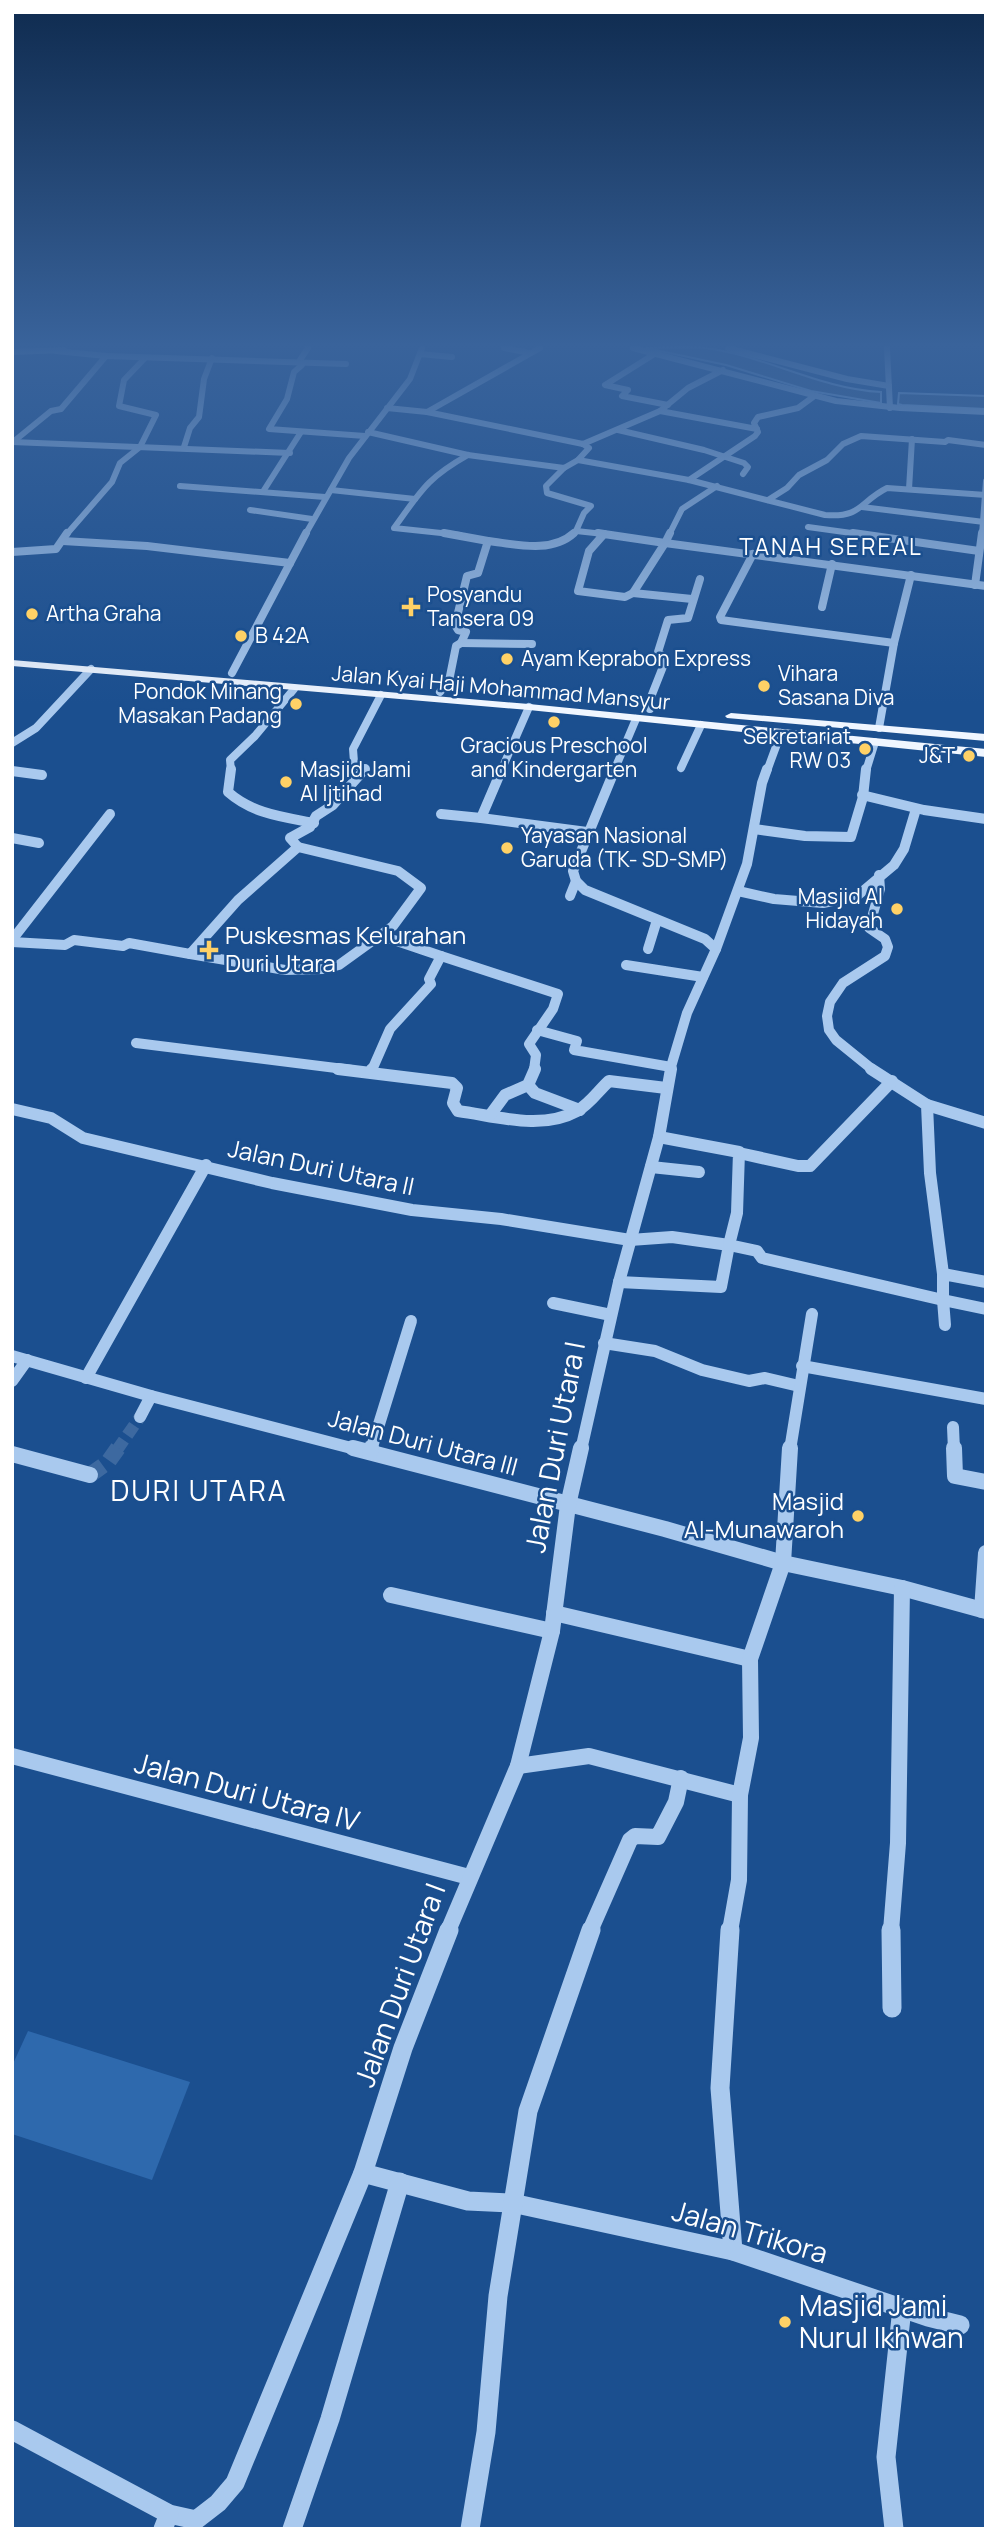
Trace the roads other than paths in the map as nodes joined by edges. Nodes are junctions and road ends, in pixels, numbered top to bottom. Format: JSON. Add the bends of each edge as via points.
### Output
{"nodes":[{"id":1,"x":118,"y":467,"type":"edge"},
{"id":2,"x":281,"y":467,"type":"edge"},
{"id":3,"x":346,"y":467,"type":"edge"},
{"id":4,"x":448,"y":467,"type":"edge"},
{"id":5,"x":554,"y":467,"type":"edge"},
{"id":6,"x":615,"y":467,"type":"edge"},
{"id":7,"x":709,"y":467,"type":"edge"},
{"id":8,"x":747,"y":467,"type":"edge"},
{"id":9,"x":813,"y":467,"type":"edge"},
{"id":10,"x":910,"y":467,"type":"edge"},
{"id":11,"x":564,"y":468,"type":"joint"},
{"id":12,"x":743,"y":474,"type":"dead end"},
{"id":13,"x":689,"y":480,"type":"junction"},
{"id":14,"x":986,"y":481,"type":"edge"},
{"id":15,"x":180,"y":486,"type":"dead end"},
{"id":16,"x":717,"y":486,"type":"junction"},
{"id":17,"x":909,"y":489,"type":"junction"},
{"id":18,"x":331,"y":490,"type":"junction"},
{"id":19,"x":264,"y":491,"type":"junction"},
{"id":20,"x":985,"y":495,"type":"edge"},
{"id":21,"x":325,"y":497,"type":"junction"},
{"id":22,"x":415,"y":499,"type":"junction"},
{"id":23,"x":768,"y":500,"type":"junction"},
{"id":24,"x":862,"y":508,"type":"junction"},
{"id":25,"x":250,"y":510,"type":"dead end"},
{"id":26,"x":312,"y":519,"type":"junction"},
{"id":27,"x":984,"y":523,"type":"junction"},
{"id":28,"x":808,"y":527,"type":"dead end"},
{"id":29,"x":576,"y":531,"type":"junction"},
{"id":30,"x":604,"y":534,"type":"junction"},
{"id":31,"x":63,"y":541,"type":"junction"},
{"id":32,"x":488,"y":541,"type":"junction"},
{"id":33,"x":664,"y":543,"type":"junction"},
{"id":34,"x":979,"y":551,"type":"junction"},
{"id":35,"x":12,"y":552,"type":"edge"},
{"id":36,"x":753,"y":554,"type":"junction"},
{"id":37,"x":290,"y":563,"type":"junction"},
{"id":38,"x":832,"y":564,"type":"junction"},
{"id":39,"x":912,"y":575,"type":"junction"},
{"id":40,"x":700,"y":579,"type":"dead end"},
{"id":41,"x":975,"y":585,"type":"junction"},
{"id":42,"x":986,"y":586,"type":"edge"},
{"id":43,"x":633,"y":593,"type":"junction"},
{"id":44,"x":692,"y":599,"type":"junction"},
{"id":45,"x":822,"y":607,"type":"dead end"},
{"id":46,"x":461,"y":643,"type":"junction"},
{"id":47,"x":894,"y":643,"type":"junction"},
{"id":48,"x":532,"y":644,"type":"dead end"},
{"id":49,"x":12,"y":653,"type":"edge"},
{"id":50,"x":12,"y":663,"type":"edge"},
{"id":51,"x":91,"y":669,"type":"junction"},
{"id":52,"x":229,"y":677,"type":"junction"},
{"id":53,"x":294,"y":689,"type":"junction"},
{"id":54,"x":440,"y":692,"type":"junction"},
{"id":55,"x":381,"y":695,"type":"junction"},
{"id":56,"x":529,"y":707,"type":"junction"},
{"id":57,"x":642,"y":712,"type":"junction"},
{"id":58,"x":701,"y":725,"type":"junction"},
{"id":59,"x":879,"y":728,"type":"junction"},
{"id":60,"x":781,"y":733,"type":"junction"},
{"id":61,"x":986,"y":738,"type":"edge"},
{"id":62,"x":875,"y":742,"type":"junction"},
{"id":63,"x":12,"y":743,"type":"edge"},
{"id":64,"x":986,"y":753,"type":"edge"},
{"id":65,"x":681,"y":768,"type":"dead end"},
{"id":66,"x":12,"y":771,"type":"edge"},
{"id":67,"x":42,"y":775,"type":"dead end"},
{"id":68,"x":862,"y":795,"type":"junction"},
{"id":69,"x":916,"y":809,"type":"junction"},
{"id":70,"x":110,"y":814,"type":"dead end"},
{"id":71,"x":440,"y":814,"type":"dead end"},
{"id":72,"x":481,"y":818,"type":"junction"},
{"id":73,"x":986,"y":819,"type":"edge"},
{"id":74,"x":314,"y":823,"type":"junction"},
{"id":75,"x":754,"y":829,"type":"junction"},
{"id":76,"x":587,"y":832,"type":"junction"},
{"id":77,"x":12,"y":838,"type":"edge"},
{"id":78,"x":40,"y":843,"type":"dead end"},
{"id":79,"x":298,"y":847,"type":"junction"},
{"id":80,"x":879,"y":875,"type":"junction"},
{"id":81,"x":576,"y":881,"type":"junction"},
{"id":82,"x":738,"y":891,"type":"junction"},
{"id":83,"x":570,"y":897,"type":"dead end"},
{"id":84,"x":657,"y":920,"type":"junction"},
{"id":85,"x":382,"y":936,"type":"junction"},
{"id":86,"x":13,"y":941,"type":"edge"},
{"id":87,"x":716,"y":949,"type":"junction"},
{"id":88,"x":648,"y":950,"type":"dead end"},
{"id":89,"x":190,"y":954,"type":"junction"},
{"id":90,"x":441,"y":956,"type":"junction"},
{"id":91,"x":626,"y":965,"type":"dead end"},
{"id":92,"x":703,"y":977,"type":"junction"},
{"id":93,"x":537,"y":1030,"type":"junction"},
{"id":94,"x":136,"y":1043,"type":"dead end"},
{"id":95,"x":671,"y":1067,"type":"junction"},
{"id":96,"x":371,"y":1072,"type":"junction"},
{"id":97,"x":892,"y":1082,"type":"junction"},
{"id":98,"x":528,"y":1085,"type":"junction"},
{"id":99,"x":666,"y":1088,"type":"junction"},
{"id":100,"x":927,"y":1105,"type":"junction"},
{"id":101,"x":12,"y":1109,"type":"edge"},
{"id":102,"x":579,"y":1110,"type":"junction"},
{"id":103,"x":491,"y":1114,"type":"junction"},
{"id":104,"x":986,"y":1123,"type":"edge"},
{"id":105,"x":659,"y":1137,"type":"junction"},
{"id":106,"x":739,"y":1153,"type":"junction"},
{"id":107,"x":206,"y":1166,"type":"junction"},
{"id":108,"x":650,"y":1167,"type":"junction"},
{"id":109,"x":699,"y":1172,"type":"dead end"},
{"id":110,"x":630,"y":1241,"type":"junction"},
{"id":111,"x":729,"y":1245,"type":"junction"},
{"id":112,"x":943,"y":1274,"type":"junction"},
{"id":113,"x":619,"y":1282,"type":"junction"},
{"id":114,"x":986,"y":1282,"type":"edge"},
{"id":115,"x":943,"y":1300,"type":"junction"},
{"id":116,"x":553,"y":1303,"type":"dead end"},
{"id":117,"x":986,"y":1309,"type":"edge"},
{"id":118,"x":812,"y":1314,"type":"dead end"},
{"id":119,"x":611,"y":1315,"type":"junction"},
{"id":120,"x":411,"y":1321,"type":"dead end"},
{"id":121,"x":945,"y":1325,"type":"dead end"},
{"id":122,"x":604,"y":1343,"type":"junction"},
{"id":123,"x":12,"y":1356,"type":"edge"},
{"id":124,"x":27,"y":1360,"type":"junction"},
{"id":125,"x":802,"y":1366,"type":"junction"},
{"id":126,"x":86,"y":1378,"type":"junction"},
{"id":127,"x":12,"y":1381,"type":"edge"},
{"id":128,"x":799,"y":1386,"type":"junction"},
{"id":129,"x":151,"y":1396,"type":"junction"},
{"id":130,"x":986,"y":1399,"type":"edge"},
{"id":131,"x":140,"y":1417,"type":"tunnel mouth"},
{"id":132,"x":953,"y":1427,"type":"dead end"},
{"id":133,"x":370,"y":1452,"type":"junction"},
{"id":134,"x":12,"y":1454,"type":"edge"},
{"id":135,"x":90,"y":1475,"type":"dead end"},
{"id":136,"x":986,"y":1482,"type":"edge"},
{"id":137,"x":568,"y":1505,"type":"junction"},
{"id":138,"x":986,"y":1553,"type":"edge"},
{"id":139,"x":783,"y":1563,"type":"junction"},
{"id":140,"x":902,"y":1588,"type":"junction"},
{"id":141,"x":391,"y":1595,"type":"dead end"},
{"id":142,"x":984,"y":1610,"type":"edge"},
{"id":143,"x":553,"y":1622,"type":"junction"},
{"id":144,"x":750,"y":1658,"type":"junction"},
{"id":145,"x":12,"y":1756,"type":"edge"},
{"id":146,"x":518,"y":1766,"type":"junction"},
{"id":147,"x":681,"y":1778,"type":"junction"},
{"id":148,"x":740,"y":1795,"type":"junction"},
{"id":149,"x":469,"y":1877,"type":"junction"},
{"id":150,"x":892,"y":2008,"type":"dead end"},
{"id":151,"x":363,"y":2173,"type":"junction"},
{"id":152,"x":400,"y":2182,"type":"junction"},
{"id":153,"x":512,"y":2203,"type":"junction"},
{"id":154,"x":733,"y":2251,"type":"junction"},
{"id":155,"x":902,"y":2308,"type":"junction"},
{"id":156,"x":960,"y":2325,"type":"dead end"},
{"id":157,"x":12,"y":2430,"type":"edge"},
{"id":158,"x":166,"y":2521,"type":"edge"},
{"id":159,"x":292,"y":2529,"type":"edge"},
{"id":160,"x":470,"y":2529,"type":"edge"},
{"id":161,"x":894,"y":2529,"type":"edge"}],
"edges":[{"from":1,"to":31,"type":"street","via":[[112,482]]},
{"from":2,"to":19,"type":"street"},
{"from":3,"to":18,"type":"street"},
{"from":4,"to":22,"type":"street"},
{"from":5,"to":11,"type":"street"},
{"from":6,"to":13,"type":"street"},
{"from":7,"to":13,"type":"street"},
{"from":8,"to":12,"type":"street"},
{"from":9,"to":23,"type":"street"},
{"from":10,"to":17,"type":"street"},
{"from":11,"to":29,"type":"street","via":[[546,486],[547,493],[591,506]]},
{"from":13,"to":16,"type":"street"},
{"from":14,"to":20,"type":"street"},
{"from":15,"to":19,"type":"street"},
{"from":16,"to":23,"type":"street"},
{"from":16,"to":33,"type":"street","via":[[682,509]]},
{"from":17,"to":20,"type":"street"},
{"from":17,"to":24,"type":"street","via":[[883,489]]},
{"from":18,"to":21,"type":"street"},
{"from":18,"to":22,"type":"street"},
{"from":19,"to":21,"type":"street"},
{"from":20,"to":27,"type":"street"},
{"from":21,"to":26,"type":"street"},
{"from":22,"to":32,"type":"street","via":[[394,528]]},
{"from":23,"to":24,"type":"street","via":[[844,518]]},
{"from":24,"to":27,"type":"street"},
{"from":25,"to":26,"type":"street"},
{"from":26,"to":37,"type":"street"},
{"from":27,"to":34,"type":"street"},
{"from":28,"to":34,"type":"street"},
{"from":29,"to":30,"type":"street"},
{"from":29,"to":32,"type":"street","via":[[568,540],[551,545]]},
{"from":30,"to":33,"type":"street"},
{"from":30,"to":43,"type":"street","via":[[589,551],[578,590],[625,597]]},
{"from":31,"to":35,"type":"street","via":[[46,551]]},
{"from":31,"to":37,"type":"street"},
{"from":32,"to":46,"type":"street","via":[[478,573],[467,576],[455,625],[466,632]]},
{"from":33,"to":36,"type":"street"},
{"from":33,"to":43,"type":"street"},
{"from":34,"to":41,"type":"street"},
{"from":36,"to":38,"type":"street"},
{"from":36,"to":47,"type":"street","via":[[721,620]]},
{"from":37,"to":52,"type":"street"},
{"from":38,"to":39,"type":"street"},
{"from":38,"to":45,"type":"street"},
{"from":39,"to":41,"type":"street"},
{"from":39,"to":47,"type":"street"},
{"from":40,"to":44,"type":"street"},
{"from":41,"to":42,"type":"street"},
{"from":43,"to":44,"type":"street"},
{"from":44,"to":57,"type":"street","via":[[688,618],[668,620],[658,652],[666,659]]},
{"from":46,"to":48,"type":"street"},
{"from":46,"to":54,"type":"street","via":[[456,646],[449,681]]},
{"from":47,"to":59,"type":"street"},
{"from":49,"to":52,"type":"main road","name":"Jalan Kyai Haji Mohammad Mansyur"},
{"from":50,"to":51,"type":"main road","name":"Jalan Kyai Haji Mohammad Mansyur"},
{"from":51,"to":52,"type":"main road","name":"Jalan Kyai Haji Mohammad Mansyur"},
{"from":51,"to":63,"type":"street","via":[[36,728]]},
{"from":52,"to":53,"type":"main road","name":"Jalan Kyai Haji Mohammad Mansyur"},
{"from":52,"to":54,"type":"main road","name":"Jalan Kyai Haji Mohammad Mansyur"},
{"from":53,"to":55,"type":"main road","name":"Jalan Kyai Haji Mohammad Mansyur"},
{"from":53,"to":74,"type":"street","via":[[230,760],[228,792],[256,810]]},
{"from":54,"to":57,"type":"main road","name":"Jalan Kyai Haji Mohammad Mansyur"},
{"from":55,"to":56,"type":"main road","name":"Jalan Kyai Haji Mohammad Mansyur"},
{"from":55,"to":74,"type":"street","via":[[353,749],[354,762],[366,770]]},
{"from":56,"to":57,"type":"main road","name":"Jalan Kyai Haji Mohammad Mansyur"},
{"from":56,"to":72,"type":"street"},
{"from":57,"to":58,"type":"main road","name":"Jalan Kyai Haji Mohammad Mansyur"},
{"from":57,"to":59,"type":"main road","name":"Jalan Kyai Haji Mohammad Mansyur"},
{"from":57,"to":76,"type":"street"},
{"from":58,"to":60,"type":"main road","name":"Jalan Kyai Haji Mohammad Mansyur"},
{"from":58,"to":65,"type":"street"},
{"from":59,"to":61,"type":"main road","name":"Jalan Kyai Haji Mohammad Mansyur"},
{"from":60,"to":62,"type":"main road","name":"Jalan Kyai Haji Mohammad Mansyur"},
{"from":60,"to":75,"type":"street","name":"Jalan Duri Utara I","via":[[762,783]]},
{"from":62,"to":64,"type":"main road","name":"Jalan Kyai Haji Mohammad Mansyur"},
{"from":62,"to":68,"type":"street"},
{"from":66,"to":67,"type":"street"},
{"from":68,"to":69,"type":"street"},
{"from":68,"to":75,"type":"street","via":[[850,837]]},
{"from":69,"to":73,"type":"street"},
{"from":69,"to":80,"type":"street","via":[[904,849],[894,865]]},
{"from":70,"to":86,"type":"street"},
{"from":71,"to":72,"type":"street"},
{"from":72,"to":76,"type":"street"},
{"from":74,"to":79,"type":"street","via":[[290,838]]},
{"from":75,"to":82,"type":"street","name":"Jalan Duri Utara I"},
{"from":76,"to":81,"type":"street","via":[[573,871]]},
{"from":77,"to":78,"type":"street"},
{"from":79,"to":85,"type":"street","via":[[398,871],[420,886],[410,907]]},
{"from":79,"to":89,"type":"street","via":[[238,900]]},
{"from":80,"to":82,"type":"street","via":[[869,888],[837,902],[798,902]]},
{"from":80,"to":97,"type":"street","via":[[880,889],[869,928],[886,939],[885,956],[848,978],[826,1014],[829,1031],[849,1052]]},
{"from":81,"to":83,"type":"street"},
{"from":81,"to":84,"type":"street","via":[[586,890]]},
{"from":82,"to":87,"type":"street","name":"Jalan Duri Utara I"},
{"from":84,"to":87,"type":"street","via":[[705,939]]},
{"from":84,"to":88,"type":"street"},
{"from":85,"to":89,"type":"street","via":[[342,964],[330,967],[284,968]]},
{"from":85,"to":90,"type":"street"},
{"from":86,"to":89,"type":"street","via":[[129,943]]},
{"from":87,"to":92,"type":"street","name":"Jalan Duri Utara I"},
{"from":90,"to":93,"type":"street","via":[[558,994]]},
{"from":90,"to":96,"type":"street","via":[[429,979],[431,984],[390,1029]]},
{"from":91,"to":92,"type":"street"},
{"from":92,"to":95,"type":"street","name":"Jalan Duri Utara I"},
{"from":93,"to":95,"type":"street","via":[[577,1041],[574,1050]]},
{"from":93,"to":98,"type":"street","via":[[529,1044],[536,1065]]},
{"from":94,"to":96,"type":"street"},
{"from":95,"to":99,"type":"street","name":"Jalan Duri Utara I"},
{"from":96,"to":103,"type":"street","via":[[452,1083],[457,1086],[453,1103],[458,1111]]},
{"from":97,"to":100,"type":"street"},
{"from":97,"to":106,"type":"street","via":[[810,1166]]},
{"from":98,"to":102,"type":"street","via":[[535,1093]]},
{"from":98,"to":103,"type":"street","via":[[502,1097]]},
{"from":99,"to":102,"type":"street","via":[[609,1081]]},
{"from":99,"to":105,"type":"street","name":"Jalan Duri Utara I"},
{"from":100,"to":104,"type":"street"},
{"from":100,"to":112,"type":"street"},
{"from":101,"to":107,"type":"street","name":"Jalan Duri Utara II","via":[[51,1118],[83,1138]]},
{"from":102,"to":103,"type":"street","via":[[556,1120]]},
{"from":105,"to":106,"type":"street"},
{"from":105,"to":108,"type":"street","name":"Jalan Duri Utara I"},
{"from":106,"to":111,"type":"street","via":[[737,1213]]},
{"from":107,"to":110,"type":"street","name":"Jalan Duri Utara II","via":[[272,1184],[412,1210],[501,1219]]},
{"from":107,"to":126,"type":"street"},
{"from":108,"to":109,"type":"street"},
{"from":108,"to":110,"type":"street","name":"Jalan Duri Utara I"},
{"from":110,"to":111,"type":"street","name":"Jalan Duri Utara II","via":[[672,1237]]},
{"from":110,"to":113,"type":"street","name":"Jalan Duri Utara I"},
{"from":111,"to":113,"type":"street","via":[[721,1287]]},
{"from":111,"to":115,"type":"street","name":"Jalan Duri Utara II","via":[[757,1251],[762,1258]]},
{"from":112,"to":114,"type":"street"},
{"from":112,"to":115,"type":"street"},
{"from":113,"to":119,"type":"street","name":"Jalan Duri Utara I"},
{"from":115,"to":117,"type":"street","name":"Jalan Duri Utara II"},
{"from":115,"to":121,"type":"street"},
{"from":116,"to":119,"type":"street"},
{"from":118,"to":125,"type":"street"},
{"from":119,"to":122,"type":"street","name":"Jalan Duri Utara I"},
{"from":120,"to":133,"type":"street"},
{"from":122,"to":128,"type":"street","via":[[655,1351],[702,1370],[749,1381],[765,1378]]},
{"from":122,"to":137,"type":"street","name":"Jalan Duri Utara I"},
{"from":123,"to":124,"type":"street","name":"Jalan Duri Utara III"},
{"from":124,"to":126,"type":"street","name":"Jalan Duri Utara III"},
{"from":124,"to":127,"type":"street"},
{"from":125,"to":128,"type":"street"},
{"from":125,"to":130,"type":"street"},
{"from":126,"to":129,"type":"street","name":"Jalan Duri Utara III"},
{"from":128,"to":139,"type":"street","via":[[791,1434]]},
{"from":129,"to":131,"type":"street"},
{"from":129,"to":133,"type":"street","name":"Jalan Duri Utara III"},
{"from":132,"to":136,"type":"street","via":[[955,1476]]},
{"from":133,"to":137,"type":"street","name":"Jalan Duri Utara III"},
{"from":134,"to":135,"type":"street"},
{"from":137,"to":139,"type":"street","name":"Jalan Duri Utara III"},
{"from":137,"to":143,"type":"street","name":"Jalan Duri Utara I"},
{"from":138,"to":142,"type":"street"},
{"from":139,"to":140,"type":"street","name":"Jalan Duri Utara III"},
{"from":139,"to":144,"type":"street"},
{"from":140,"to":142,"type":"street","name":"Jalan Duri Utara III"},
{"from":140,"to":150,"type":"street"},
{"from":141,"to":143,"type":"street"},
{"from":143,"to":144,"type":"street"},
{"from":143,"to":146,"type":"street","name":"Jalan Duri Utara I"},
{"from":144,"to":148,"type":"street","via":[[751,1738]]},
{"from":145,"to":149,"type":"street","name":"Jalan Duri Utara IV"},
{"from":146,"to":147,"type":"street","via":[[589,1756]]},
{"from":146,"to":149,"type":"street","name":"Jalan Duri Utara I"},
{"from":147,"to":148,"type":"street"},
{"from":147,"to":153,"type":"street","via":[[676,1802],[658,1837],[632,1838],[592,1926],[528,2111]]},
{"from":148,"to":154,"type":"street","via":[[739,1880],[729,1937],[720,2088]]},
{"from":149,"to":151,"type":"street","name":"Jalan Duri Utara I","via":[[403,2048]]},
{"from":151,"to":152,"type":"street","name":"Jalan Trikora"},
{"from":151,"to":158,"type":"street","name":"Jalan Duri Utara I","via":[[235,2483],[196,2520]]},
{"from":152,"to":153,"type":"street","name":"Jalan Trikora","via":[[468,2201]]},
{"from":152,"to":159,"type":"street","via":[[330,2419]]},
{"from":153,"to":154,"type":"street","name":"Jalan Trikora"},
{"from":153,"to":160,"type":"street"},
{"from":154,"to":155,"type":"street","name":"Jalan Trikora"},
{"from":155,"to":156,"type":"street","name":"Jalan Trikora"},
{"from":155,"to":161,"type":"street","via":[[887,2457]]},
{"from":157,"to":158,"type":"street","name":"Jalan Duri Utara I"}]}
